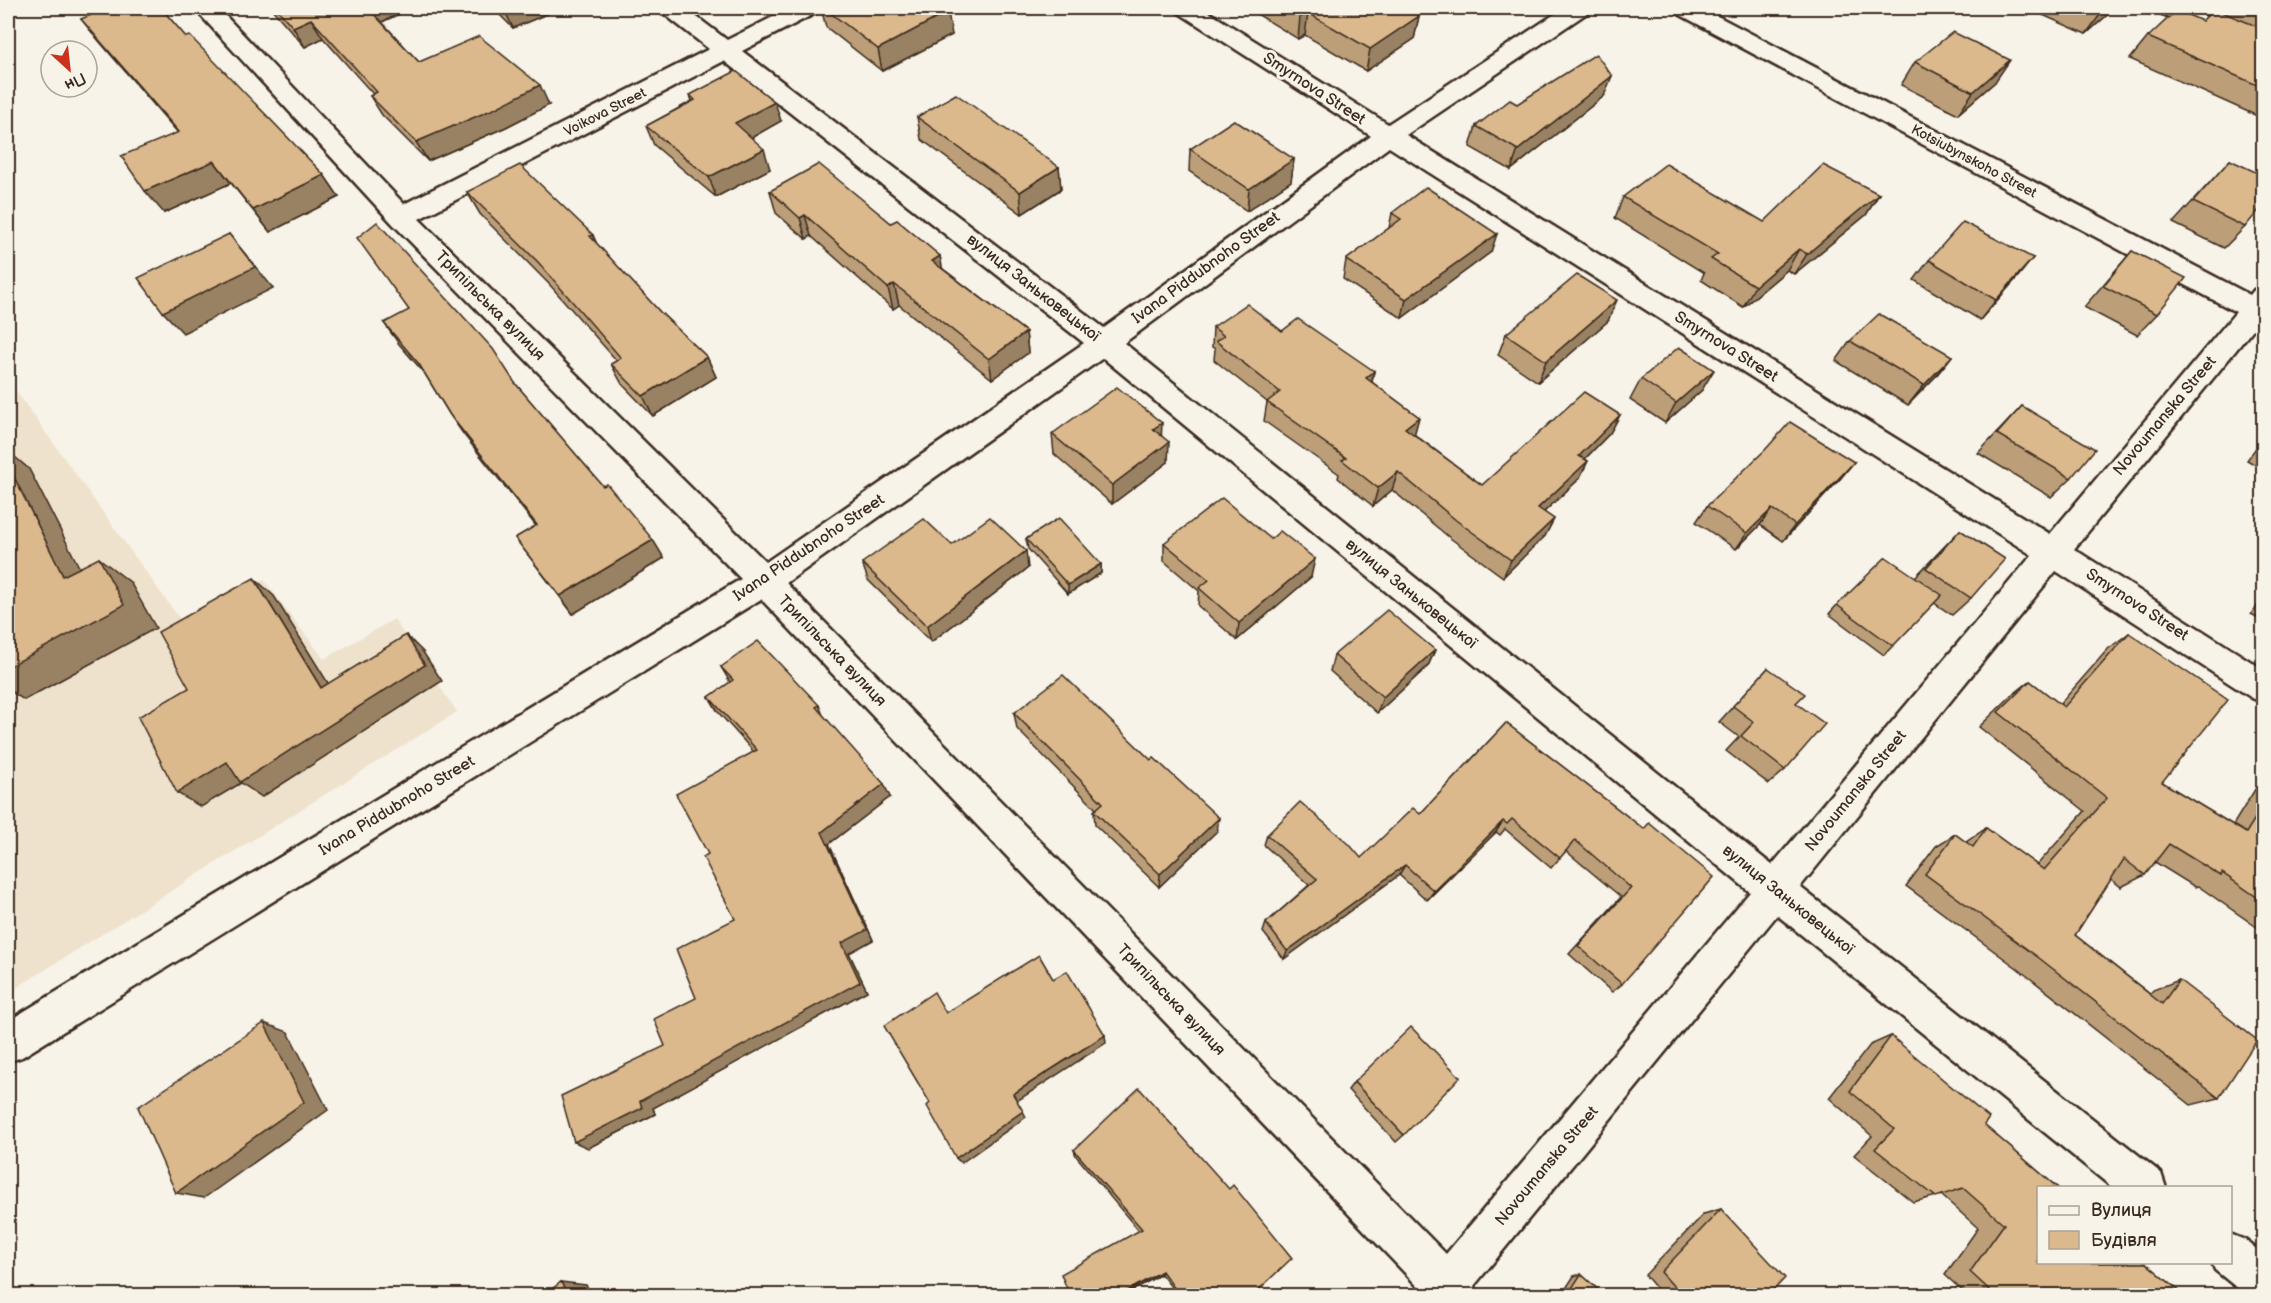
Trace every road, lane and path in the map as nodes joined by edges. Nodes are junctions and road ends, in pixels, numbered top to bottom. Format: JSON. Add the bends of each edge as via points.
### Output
{"nodes":[{"id":1,"x":206,"y":8,"type":"edge"},
{"id":2,"x":671,"y":8,"type":"edge"},
{"id":3,"x":808,"y":8,"type":"edge"},
{"id":4,"x":1187,"y":8,"type":"edge"},
{"id":5,"x":1580,"y":8,"type":"edge"},
{"id":6,"x":1685,"y":8,"type":"edge"},
{"id":7,"x":2168,"y":8,"type":"edge"},
{"id":8,"x":725,"y":51,"type":"junction"},
{"id":9,"x":2264,"y":51,"type":"edge"},
{"id":10,"x":1388,"y":136,"type":"junction"},
{"id":11,"x":401,"y":217,"type":"junction"},
{"id":12,"x":2260,"y":307,"type":"edge"},
{"id":13,"x":1104,"y":343,"type":"junction"},
{"id":14,"x":2054,"y":551,"type":"junction"},
{"id":15,"x":764,"y":581,"type":"junction"},
{"id":16,"x":2264,"y":688,"type":"edge"},
{"id":17,"x":1775,"y":890,"type":"junction"},
{"id":18,"x":8,"y":1043,"type":"edge"},
{"id":19,"x":2144,"y":1186,"type":"edge"},
{"id":20,"x":2232,"y":1257,"type":"edge"},
{"id":21,"x":2264,"y":1282,"type":"edge"},
{"id":22,"x":1453,"y":1290,"type":"edge"}],
"edges":[{"from":1,"to":11,"type":"street","name":"Трипільська вулиця"},
{"from":2,"to":8,"type":"street","name":"вулиця Заньковецької"},
{"from":3,"to":8,"type":"street","name":"Voikova Street"},
{"from":4,"to":10,"type":"street","name":"Smyrnova Street"},
{"from":5,"to":10,"type":"street","name":"Ivana Piddubnoho Street"},
{"from":6,"to":12,"type":"street","name":"Kotsiubynskoho Street"},
{"from":7,"to":9,"type":"street"},
{"from":8,"to":11,"type":"street","name":"Voikova Street"},
{"from":8,"to":13,"type":"street","name":"вулиця Заньковецької"},
{"from":10,"to":13,"type":"street","name":"Ivana Piddubnoho Street"},
{"from":10,"to":14,"type":"street","name":"Smyrnova Street"},
{"from":11,"to":15,"type":"street","name":"Трипільська вулиця"},
{"from":12,"to":14,"type":"street","name":"Novoumanska Street"},
{"from":13,"to":15,"type":"street","name":"Ivana Piddubnoho Street"},
{"from":13,"to":17,"type":"street","name":"вулиця Заньковецької"},
{"from":14,"to":16,"type":"street","name":"Smyrnova Street"},
{"from":14,"to":17,"type":"street","name":"Novoumanska Street"},
{"from":15,"to":18,"type":"street","name":"Ivana Piddubnoho Street"},
{"from":15,"to":22,"type":"street","name":"Трипільська вулиця"},
{"from":17,"to":19,"type":"street","name":"вулиця Заньковецької"},
{"from":17,"to":22,"type":"street","name":"Novoumanska Street"},
{"from":20,"to":21,"type":"street"}]}
